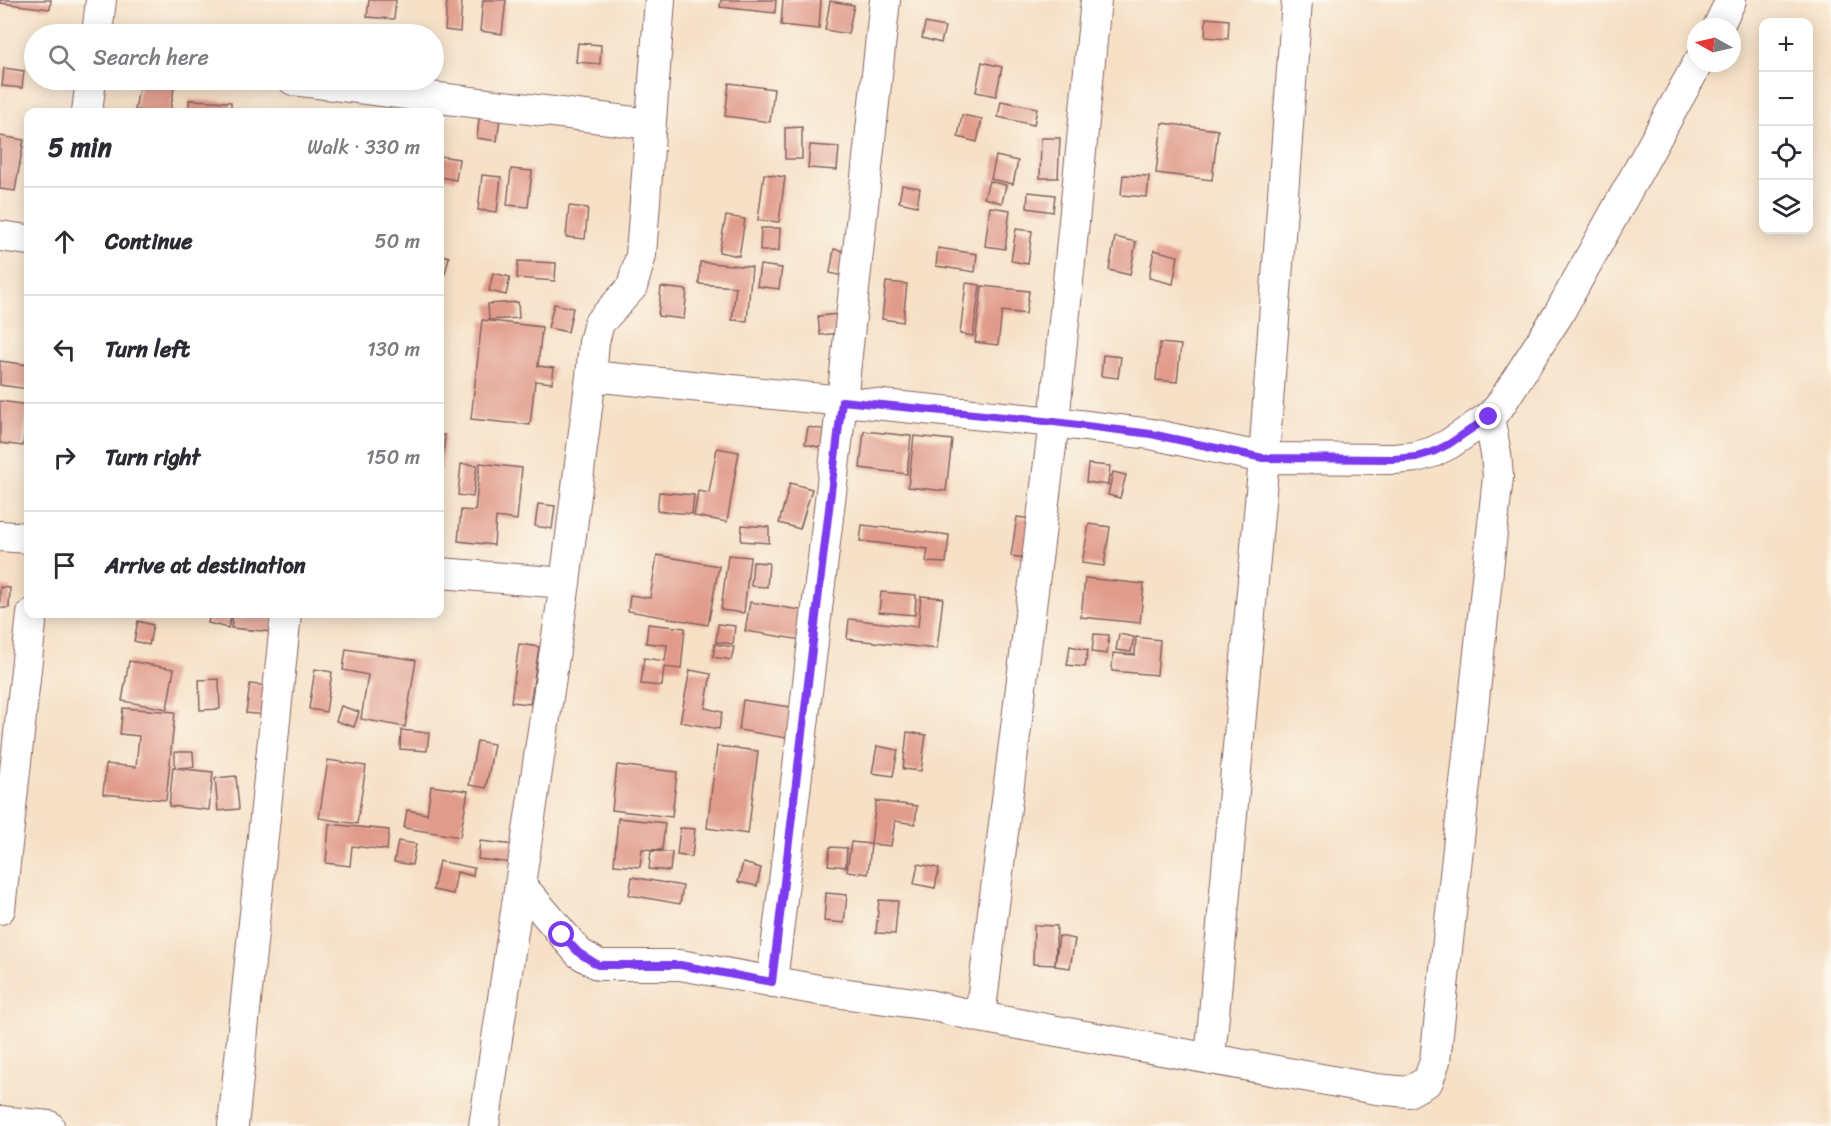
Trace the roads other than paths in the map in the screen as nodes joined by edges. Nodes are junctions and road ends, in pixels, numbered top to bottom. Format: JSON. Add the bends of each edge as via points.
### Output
{"nodes":[{"id":1,"x":101,"y":0,"type":"edge"},
{"id":2,"x":660,"y":0,"type":"edge"},
{"id":3,"x":885,"y":0,"type":"edge"},
{"id":4,"x":1096,"y":0,"type":"edge"},
{"id":5,"x":1297,"y":0,"type":"edge"},
{"id":6,"x":1731,"y":0,"type":"edge"},
{"id":7,"x":1722,"y":18,"type":"edge"},
{"id":8,"x":98,"y":24,"type":"edge"},
{"id":9,"x":1693,"y":72,"type":"edge"},
{"id":10,"x":90,"y":90,"type":"edge"},
{"id":11,"x":374,"y":90,"type":"edge"},
{"id":12,"x":88,"y":108,"type":"edge"},
{"id":13,"x":650,"y":124,"type":"junction"},
{"id":14,"x":0,"y":236,"type":"edge"},
{"id":15,"x":24,"y":239,"type":"edge"},
{"id":16,"x":591,"y":376,"type":"junction"},
{"id":17,"x":842,"y":401,"type":"junction"},
{"id":18,"x":1489,"y":417,"type":"junction"},
{"id":19,"x":1054,"y":422,"type":"junction"},
{"id":20,"x":1263,"y":458,"type":"junction"},
{"id":21,"x":0,"y":536,"type":"edge"},
{"id":22,"x":24,"y":538,"type":"edge"},
{"id":23,"x":444,"y":573,"type":"edge"},
{"id":24,"x":565,"y":583,"type":"junction"},
{"id":25,"x":33,"y":618,"type":"edge"},
{"id":26,"x":286,"y":618,"type":"edge"},
{"id":27,"x":520,"y":884,"type":"junction"},
{"id":28,"x":0,"y":909,"type":"edge"},
{"id":29,"x":772,"y":982,"type":"junction"},
{"id":30,"x":980,"y":1017,"type":"junction"},
{"id":31,"x":1210,"y":1059,"type":"junction"},
{"id":32,"x":0,"y":1121,"type":"edge"},
{"id":33,"x":49,"y":1126,"type":"edge"},
{"id":34,"x":233,"y":1126,"type":"edge"},
{"id":35,"x":484,"y":1126,"type":"edge"}],
"edges":[{"from":1,"to":8,"type":"street"},
{"from":2,"to":13,"type":"street"},
{"from":3,"to":17,"type":"street"},
{"from":4,"to":19,"type":"street"},
{"from":5,"to":20,"type":"street"},
{"from":6,"to":7,"type":"street"},
{"from":9,"to":18,"type":"street","via":[[1558,315]]},
{"from":10,"to":12,"type":"street"},
{"from":11,"to":13,"type":"street"},
{"from":13,"to":16,"type":"street","via":[[641,255],[632,287],[599,323]]},
{"from":14,"to":15,"type":"street"},
{"from":16,"to":17,"type":"street"},
{"from":16,"to":24,"type":"street"},
{"from":17,"to":19,"type":"street"},
{"from":17,"to":29,"type":"street"},
{"from":18,"to":20,"type":"street","via":[[1449,444],[1416,457]]},
{"from":18,"to":31,"type":"street","via":[[1498,477],[1435,1061],[1428,1081],[1408,1092],[1376,1089]]},
{"from":19,"to":20,"type":"street","via":[[1151,434]]},
{"from":19,"to":30,"type":"street"},
{"from":20,"to":31,"type":"street"},
{"from":21,"to":22,"type":"street"},
{"from":23,"to":24,"type":"street"},
{"from":24,"to":27,"type":"street"},
{"from":25,"to":28,"type":"street"},
{"from":26,"to":34,"type":"street"},
{"from":27,"to":29,"type":"street","via":[[579,953],[598,965],[680,965]]},
{"from":27,"to":35,"type":"street"},
{"from":29,"to":30,"type":"street","via":[[929,1005]]},
{"from":30,"to":31,"type":"street"},
{"from":32,"to":33,"type":"street"}]}
